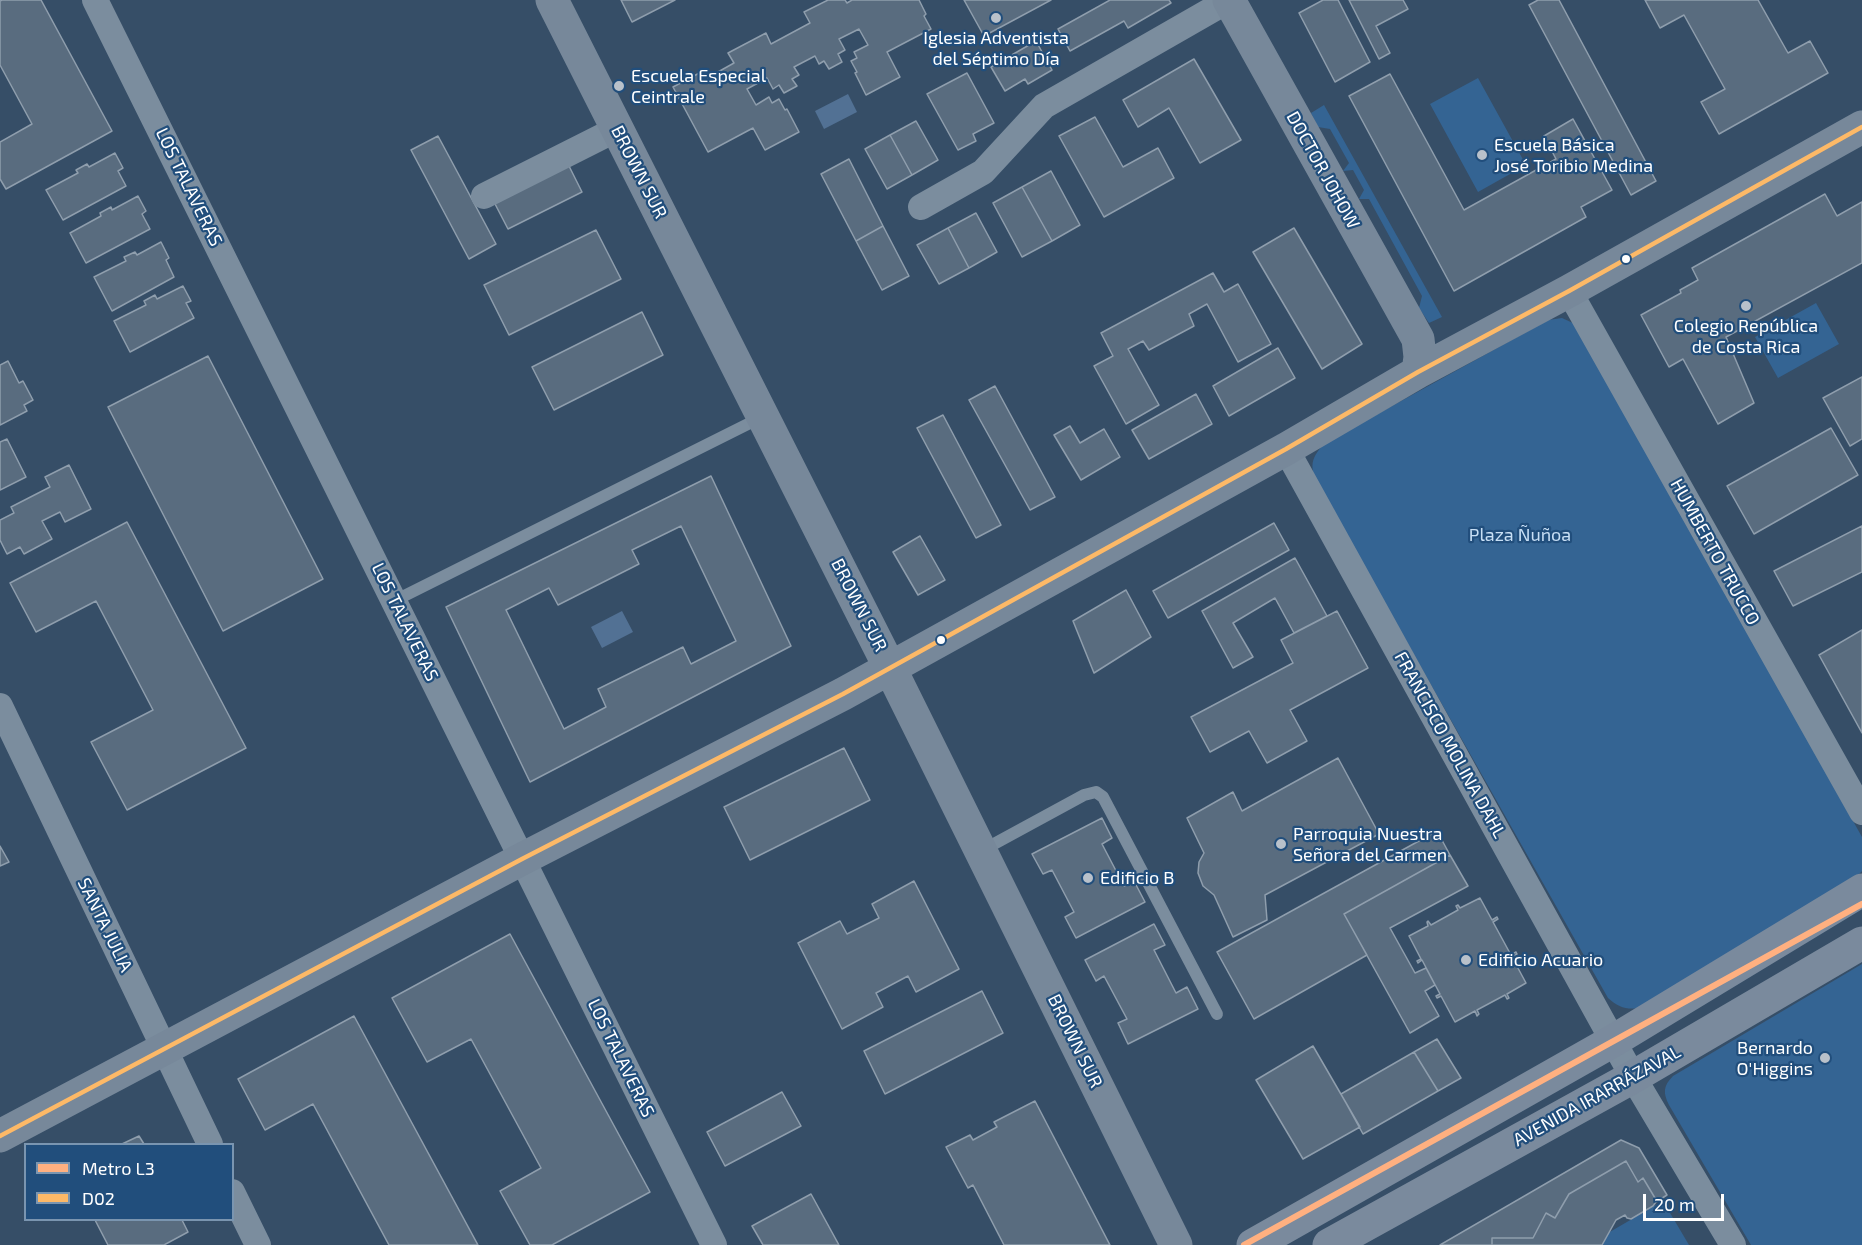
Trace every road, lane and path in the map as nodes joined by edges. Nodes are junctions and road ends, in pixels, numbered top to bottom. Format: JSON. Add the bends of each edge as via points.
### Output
{"nodes":[{"id":1,"x":95,"y":0,"type":"edge"},
{"id":2,"x":552,"y":0,"type":"edge"},
{"id":3,"x":1229,"y":0,"type":"edge"},
{"id":4,"x":1862,"y":127,"type":"edge"},
{"id":5,"x":617,"y":129,"type":"junction"},
{"id":6,"x":484,"y":196,"type":"dead end"},
{"id":7,"x":921,"y":207,"type":"dead end"},
{"id":8,"x":1569,"y":291,"type":"junction"},
{"id":9,"x":1418,"y":339,"type":"junction"},
{"id":10,"x":1450,"y":356,"type":"junction"},
{"id":11,"x":1418,"y":372,"type":"junction"},
{"id":12,"x":763,"y":417,"type":"junction"},
{"id":13,"x":1286,"y":449,"type":"junction"},
{"id":14,"x":394,"y":601,"type":"junction"},
{"id":15,"x":890,"y":668,"type":"junction"},
{"id":16,"x":0,"y":706,"type":"edge"},
{"id":17,"x":1862,"y":812,"type":"edge"},
{"id":18,"x":981,"y":851,"type":"junction"},
{"id":19,"x":522,"y":859,"type":"junction"},
{"id":20,"x":1862,"y":890,"type":"edge"},
{"id":21,"x":1862,"y":943,"type":"edge"},
{"id":22,"x":1217,"y":1014,"type":"dead end"},
{"id":23,"x":1613,"y":1041,"type":"junction"},
{"id":24,"x":165,"y":1049,"type":"junction"},
{"id":25,"x":1633,"y":1077,"type":"junction"},
{"id":26,"x":0,"y":1136,"type":"edge"},
{"id":27,"x":210,"y":1143,"type":"edge"},
{"id":28,"x":234,"y":1196,"type":"edge"},
{"id":29,"x":258,"y":1245,"type":"edge"},
{"id":30,"x":714,"y":1245,"type":"edge"},
{"id":31,"x":1176,"y":1245,"type":"edge"},
{"id":32,"x":1254,"y":1245,"type":"edge"},
{"id":33,"x":1329,"y":1245,"type":"edge"},
{"id":34,"x":1733,"y":1245,"type":"edge"}],
"edges":[{"from":1,"to":14,"type":"street","name":"LOS TALAVERAS"},
{"from":2,"to":5,"type":"main road","name":"BROWN SUR"},
{"from":3,"to":7,"type":"street","via":[[1044,106],[984,172]]},
{"from":3,"to":9,"type":"main road","name":"DOCTOR JOHOW"},
{"from":4,"to":8,"type":"main road"},
{"from":5,"to":6,"type":"street"},
{"from":5,"to":12,"type":"main road","name":"BROWN SUR"},
{"from":8,"to":10,"type":"main road"},
{"from":8,"to":17,"type":"street","name":"HUMBERTO TRUCCO"},
{"from":9,"to":10,"type":"main road"},
{"from":9,"to":11,"type":"main road","name":"DOCTOR JOHOW"},
{"from":10,"to":11,"type":"main road"},
{"from":11,"to":13,"type":"main road"},
{"from":12,"to":14,"type":"lane"},
{"from":12,"to":15,"type":"main road","name":"BROWN SUR"},
{"from":13,"to":15,"type":"main road"},
{"from":13,"to":23,"type":"street","name":"FRANCISCO MOLINA DAHL"},
{"from":14,"to":19,"type":"street","name":"LOS TALAVERAS"},
{"from":15,"to":18,"type":"main road","name":"BROWN SUR"},
{"from":15,"to":19,"type":"main road"},
{"from":16,"to":24,"type":"street","name":"SANTA JULIA"},
{"from":18,"to":22,"type":"lane","via":[[1096,792],[1103,798]]},
{"from":18,"to":31,"type":"main road","name":"BROWN SUR"},
{"from":19,"to":24,"type":"main road"},
{"from":19,"to":30,"type":"street","name":"LOS TALAVERAS"},
{"from":20,"to":23,"type":"main road"},
{"from":21,"to":25,"type":"main road","name":"AVENIDA IRARRÁZAVAL"},
{"from":23,"to":25,"type":"street","name":"FRANCISCO MOLINA DAHL"},
{"from":23,"to":32,"type":"main road"},
{"from":24,"to":26,"type":"main road"},
{"from":24,"to":27,"type":"street","name":"SANTA JULIA"},
{"from":25,"to":33,"type":"main road","name":"AVENIDA IRARRÁZAVAL"},
{"from":25,"to":34,"type":"street","name":"FRANCISCO MOLINA DAHL"},
{"from":28,"to":29,"type":"street"}]}
